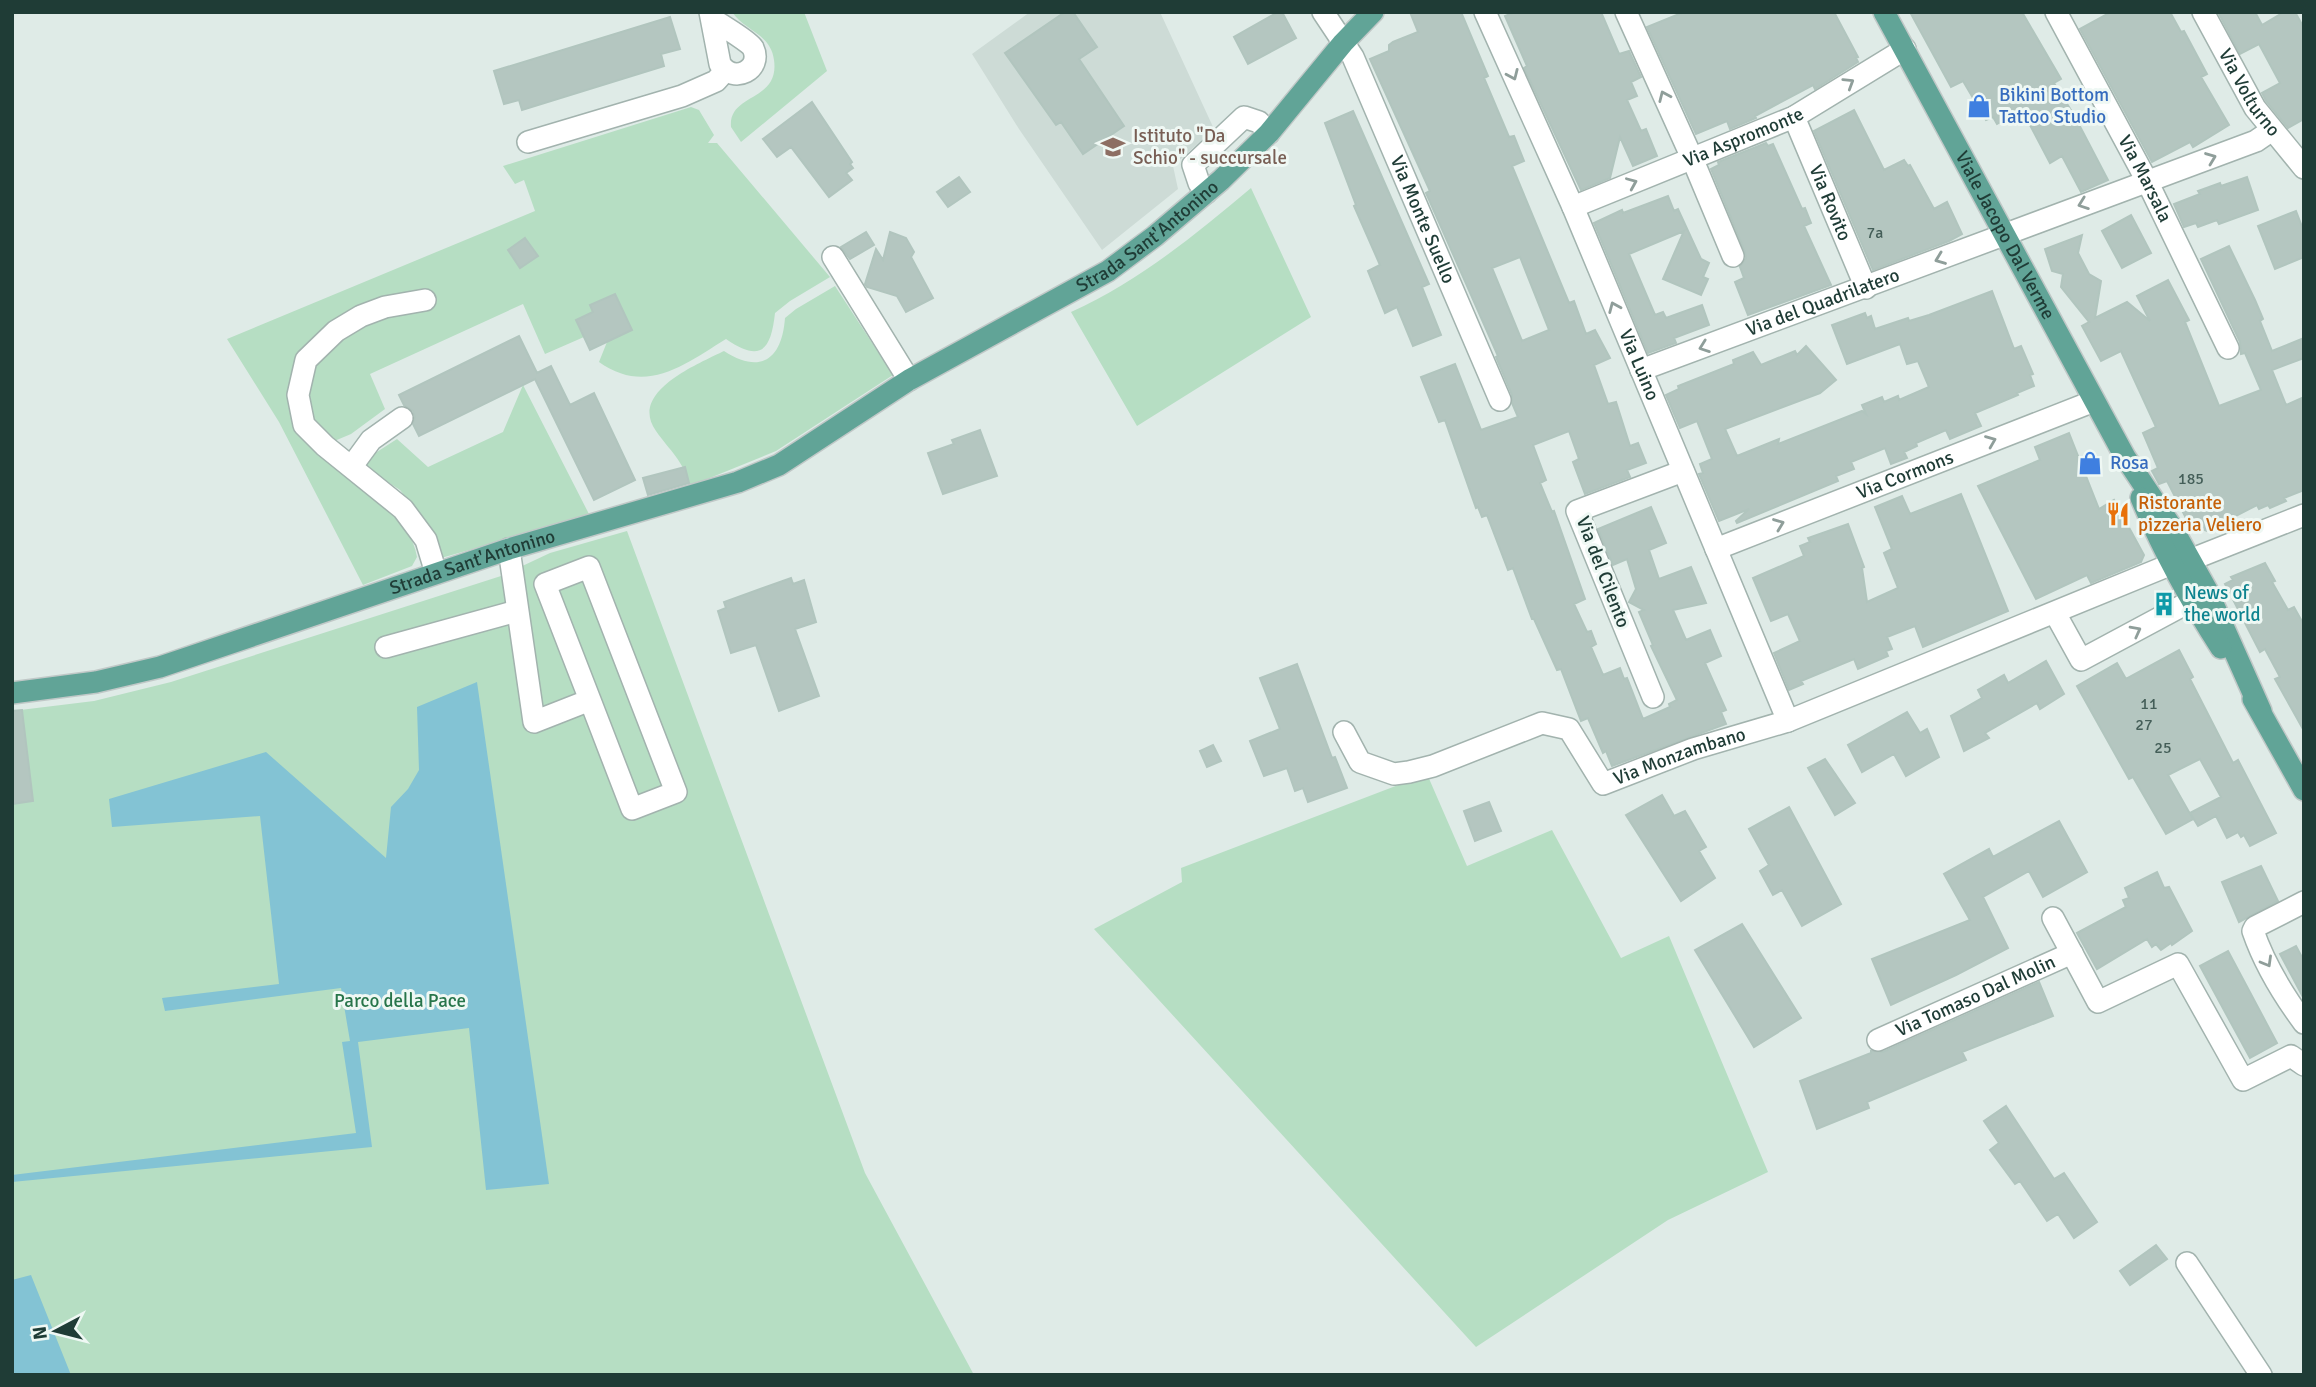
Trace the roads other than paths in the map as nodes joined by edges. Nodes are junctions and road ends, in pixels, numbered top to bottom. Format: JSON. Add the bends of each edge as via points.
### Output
{"nodes":[{"id":1,"x":1323,"y":12,"type":"edge"},
{"id":2,"x":1373,"y":12,"type":"edge"},
{"id":3,"x":1485,"y":12,"type":"edge"},
{"id":4,"x":1626,"y":12,"type":"edge"},
{"id":5,"x":1884,"y":12,"type":"edge"},
{"id":6,"x":2056,"y":12,"type":"edge"},
{"id":7,"x":2203,"y":12,"type":"edge"},
{"id":8,"x":711,"y":15,"type":"edge"},
{"id":9,"x":1343,"y":43,"type":"junction"},
{"id":10,"x":1905,"y":49,"type":"junction"},
{"id":11,"x":725,"y":71,"type":"junction"},
{"id":12,"x":1794,"y":117,"type":"junction"},
{"id":13,"x":2272,"y":130,"type":"junction"},
{"id":14,"x":1269,"y":133,"type":"junction"},
{"id":15,"x":527,"y":142,"type":"dead end"},
{"id":16,"x":2295,"y":143,"type":"edge"},
{"id":17,"x":1692,"y":158,"type":"junction"},
{"id":18,"x":2304,"y":168,"type":"edge"},
{"id":19,"x":2147,"y":181,"type":"junction"},
{"id":20,"x":1206,"y":193,"type":"junction"},
{"id":21,"x":1573,"y":207,"type":"junction"},
{"id":22,"x":2004,"y":234,"type":"junction"},
{"id":23,"x":1733,"y":256,"type":"dead end"},
{"id":24,"x":834,"y":257,"type":"dead end"},
{"id":25,"x":1866,"y":288,"type":"junction"},
{"id":26,"x":425,"y":300,"type":"dead end"},
{"id":27,"x":2228,"y":348,"type":"dead end"},
{"id":28,"x":1641,"y":370,"type":"junction"},
{"id":29,"x":909,"y":380,"type":"junction"},
{"id":30,"x":1500,"y":400,"type":"dead end"},
{"id":31,"x":2094,"y":401,"type":"junction"},
{"id":32,"x":402,"y":418,"type":"dead end"},
{"id":33,"x":352,"y":466,"type":"junction"},
{"id":34,"x":1683,"y":471,"type":"junction"},
{"id":35,"x":2304,"y":515,"type":"edge"},
{"id":36,"x":509,"y":549,"type":"junction"},
{"id":37,"x":1716,"y":549,"type":"junction"},
{"id":38,"x":2181,"y":562,"type":"junction"},
{"id":39,"x":436,"y":573,"type":"junction"},
{"id":40,"x":2191,"y":601,"type":"junction"},
{"id":41,"x":517,"y":611,"type":"junction"},
{"id":42,"x":2055,"y":613,"type":"junction"},
{"id":43,"x":386,"y":647,"type":"dead end"},
{"id":44,"x":12,"y":693,"type":"edge"},
{"id":45,"x":1653,"y":697,"type":"dead end"},
{"id":46,"x":590,"y":700,"type":"junction"},
{"id":47,"x":2261,"y":711,"type":"junction"},
{"id":48,"x":1788,"y":721,"type":"junction"},
{"id":49,"x":1344,"y":732,"type":"dead end"},
{"id":50,"x":2304,"y":790,"type":"edge"},
{"id":51,"x":2304,"y":902,"type":"edge"},
{"id":52,"x":2053,"y":918,"type":"dead end"},
{"id":53,"x":2072,"y":953,"type":"junction"},
{"id":54,"x":2304,"y":1023,"type":"edge"},
{"id":55,"x":1878,"y":1040,"type":"dead end"},
{"id":56,"x":2304,"y":1065,"type":"edge"},
{"id":57,"x":2187,"y":1263,"type":"dead end"},
{"id":58,"x":2261,"y":1375,"type":"edge"}],
"edges":[{"from":1,"to":9,"type":"street","name":"Via Monte Suello"},
{"from":2,"to":9,"type":"main road","name":"Strada Sant'Antonino"},
{"from":3,"to":21,"type":"street","name":"Via Luino","one_way":true},
{"from":17,"to":4,"type":"street","one_way":true},
{"from":5,"to":10,"type":"main road","name":"Viale Jacopo Dal Verme"},
{"from":6,"to":19,"type":"street","name":"Via Marsala"},
{"from":7,"to":13,"type":"street","name":"Via Volturno","via":[[2255,108]]},
{"from":8,"to":11,"type":"street"},
{"from":8,"to":11,"type":"street","via":[[754,48],[752,67],[734,75]]},
{"from":9,"to":14,"type":"main road","name":"Strada Sant'Antonino"},
{"from":9,"to":30,"type":"street","name":"Via Monte Suello","via":[[1353,57]]},
{"from":12,"to":10,"type":"street","name":"Via Aspromonte","one_way":true},
{"from":10,"to":22,"type":"main road","name":"Viale Jacopo Dal Verme"},
{"from":11,"to":15,"type":"street","via":[[716,81],[682,96]]},
{"from":12,"to":17,"type":"street","name":"Via Aspromonte"},
{"from":12,"to":25,"type":"street","name":"Via Rovito"},
{"from":13,"to":16,"type":"street","name":"Via Volturno"},
{"from":19,"to":13,"type":"street","name":"Via del Quadrilatero","one_way":true,"via":[[2256,141]]},
{"from":14,"to":20,"type":"main road","name":"Strada Sant'Antonino"},
{"from":14,"to":20,"type":"street","via":[[1259,122],[1244,117],[1220,138],[1193,165]]},
{"from":16,"to":18,"type":"street","name":"Via Volturno"},
{"from":21,"to":17,"type":"street","name":"Via Aspromonte","one_way":true},
{"from":17,"to":23,"type":"street"},
{"from":19,"to":22,"type":"street","name":"Via del Quadrilatero","one_way":true},
{"from":19,"to":27,"type":"street","name":"Via Marsala"},
{"from":20,"to":29,"type":"main road","name":"Strada Sant'Antonino","via":[[1108,271]]},
{"from":28,"to":21,"type":"street","name":"Via Luino","one_way":true},
{"from":22,"to":25,"type":"street","name":"Via del Quadrilatero","one_way":true},
{"from":22,"to":31,"type":"main road","name":"Viale Jacopo Dal Verme"},
{"from":24,"to":29,"type":"street"},
{"from":25,"to":28,"type":"street","name":"Via del Quadrilatero","one_way":true},
{"from":26,"to":33,"type":"street","via":[[360,316],[335,331],[306,360],[298,395],[304,425]]},
{"from":28,"to":34,"type":"street","name":"Via Luino"},
{"from":29,"to":36,"type":"main road","name":"Strada Sant'Antonino","via":[[779,465],[738,482]]},
{"from":37,"to":31,"type":"street","name":"Via Cormons","one_way":true},
{"from":31,"to":38,"type":"main road","name":"Viale Jacopo Dal Verme","via":[[2124,457],[2157,537]]},
{"from":32,"to":33,"type":"street","via":[[371,440]]},
{"from":33,"to":39,"type":"street","via":[[403,509],[426,540]]},
{"from":34,"to":37,"type":"street","name":"Via Luino"},
{"from":34,"to":45,"type":"street","name":"Via del Cilento","via":[[1577,511]]},
{"from":35,"to":38,"type":"street","name":"Via Monzambano"},
{"from":36,"to":39,"type":"main road","name":"Strada Sant'Antonino"},
{"from":36,"to":41,"type":"street"},
{"from":37,"to":48,"type":"street","name":"Via Luino"},
{"from":38,"to":40,"type":"main road","name":"Viale Jacopo Dal Verme"},
{"from":38,"to":42,"type":"street","name":"Via Monzambano"},
{"from":38,"to":47,"type":"main road","name":"Viale Jacopo Dal Verme","via":[[2207,590]]},
{"from":39,"to":44,"type":"main road","name":"Strada Sant'Antonino","via":[[160,667],[96,682]]},
{"from":42,"to":40,"type":"street","one_way":true,"via":[[2081,660]]},
{"from":40,"to":47,"type":"main road","name":"Viale Jacopo Dal Verme"},
{"from":41,"to":43,"type":"street"},
{"from":41,"to":46,"type":"street","via":[[534,722]]},
{"from":42,"to":48,"type":"street","name":"Via Monzambano"},
{"from":46,"to":46,"type":"street","via":[[632,809],[676,792],[589,567],[545,584]]},
{"from":47,"to":50,"type":"main road","name":"Viale Jacopo Dal Verme"},
{"from":48,"to":49,"type":"street","name":"Via Monzambano","via":[[1693,749],[1603,784],[1569,729],[1542,723],[1433,765],[1394,774],[1360,762]]},
{"from":51,"to":54,"type":"street","one_way":true,"via":[[2253,931]]},
{"from":52,"to":53,"type":"street","name":"Via Tomaso Dal Molin"},
{"from":53,"to":55,"type":"street","name":"Via Tomaso Dal Molin"},
{"from":53,"to":56,"type":"street","name":"Via Tomaso Dal Molin","via":[[2098,1002],[2178,964],[2243,1080],[2291,1056]]},
{"from":57,"to":58,"type":"street"}]}
